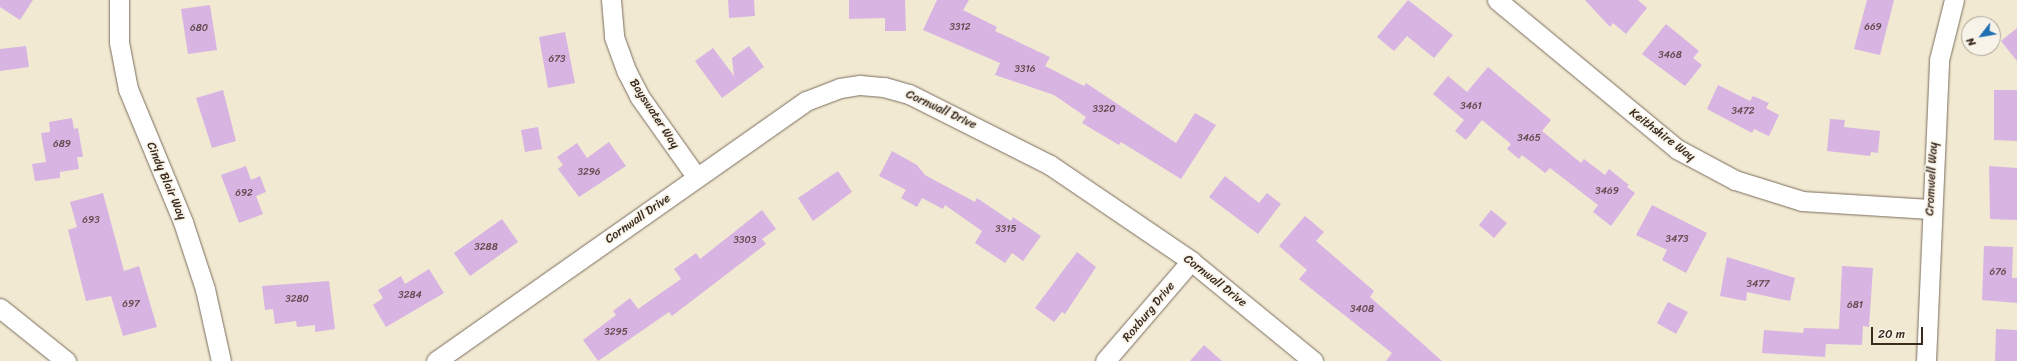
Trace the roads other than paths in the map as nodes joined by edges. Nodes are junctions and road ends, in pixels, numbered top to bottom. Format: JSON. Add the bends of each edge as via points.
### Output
{"nodes":[{"id":1,"x":119,"y":0,"type":"edge"},
{"id":2,"x":611,"y":0,"type":"edge"},
{"id":3,"x":1497,"y":0,"type":"edge"},
{"id":4,"x":1954,"y":0,"type":"edge"},
{"id":5,"x":697,"y":178,"type":"junction"},
{"id":6,"x":1930,"y":209,"type":"junction"},
{"id":7,"x":1191,"y":260,"type":"junction"},
{"id":8,"x":0,"y":308,"type":"edge"},
{"id":9,"x":66,"y":361,"type":"edge"},
{"id":10,"x":222,"y":361,"type":"edge"},
{"id":11,"x":436,"y":361,"type":"edge"},
{"id":12,"x":1105,"y":361,"type":"edge"},
{"id":13,"x":1313,"y":361,"type":"edge"},
{"id":14,"x":1926,"y":361,"type":"edge"}],
"edges":[{"from":1,"to":10,"type":"street","name":"Cindy Blair Way","via":[[120,42],[128,89],[183,222],[205,289]]},
{"from":2,"to":5,"type":"street","name":"Bayswater Way","via":[[614,37],[627,72],[639,96]]},
{"from":3,"to":6,"type":"street","name":"Keithshire Way","via":[[1677,149],[1734,180],[1802,202]]},
{"from":4,"to":6,"type":"street","name":"Cromwell Way","via":[[1939,60]]},
{"from":5,"to":7,"type":"street","name":"Cornwall Drive","via":[[817,96],[840,88],[884,86],[909,94],[1050,165]]},
{"from":5,"to":11,"type":"street","name":"Cornwall Drive"},
{"from":6,"to":14,"type":"street","name":"Cromwell Way"},
{"from":7,"to":12,"type":"street","name":"Roxburg Drive"},
{"from":7,"to":13,"type":"street","name":"Cornwall Drive"},
{"from":8,"to":9,"type":"street"}]}
